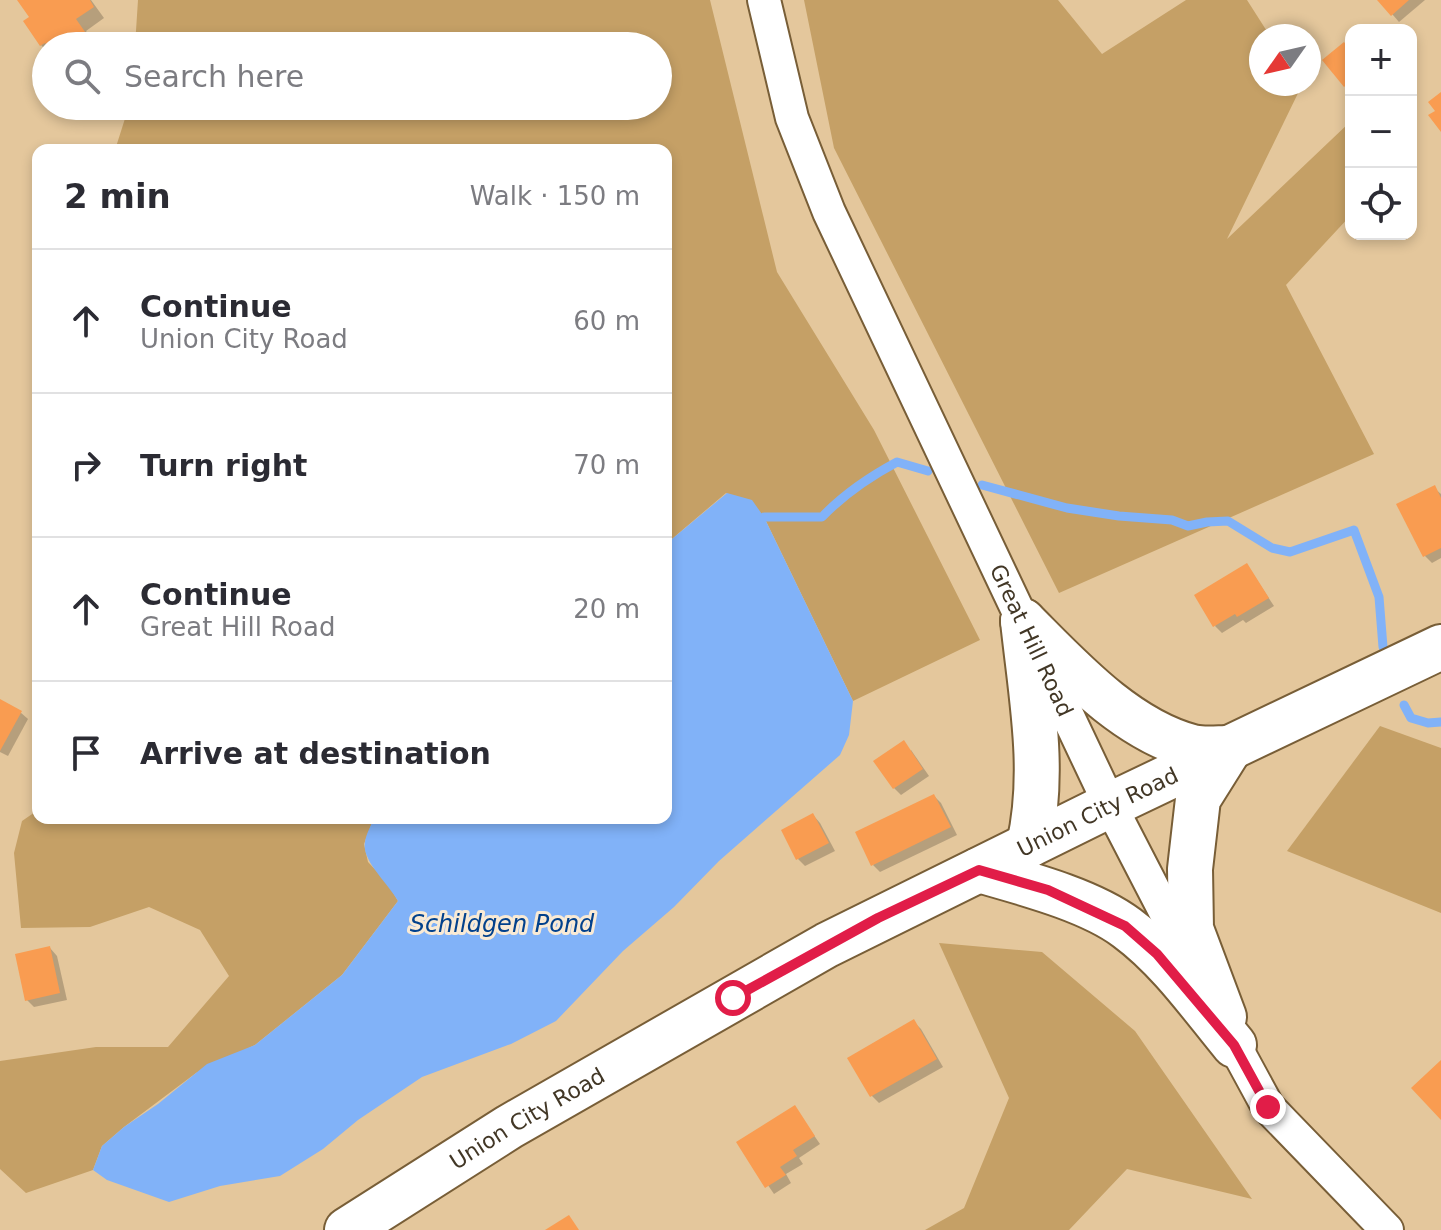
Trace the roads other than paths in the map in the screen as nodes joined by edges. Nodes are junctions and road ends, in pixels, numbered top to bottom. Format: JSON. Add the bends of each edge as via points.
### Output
{"nodes":[{"id":1,"x":764,"y":0,"type":"edge"},
{"id":2,"x":1023,"y":621,"type":"junction"},
{"id":3,"x":1441,"y":647,"type":"edge"},
{"id":4,"x":1230,"y":748,"type":"junction"},
{"id":5,"x":1110,"y":805,"type":"junction"},
{"id":6,"x":1029,"y":845,"type":"junction"},
{"id":7,"x":979,"y":870,"type":"junction"},
{"id":8,"x":1234,"y":1045,"type":"junction"},
{"id":9,"x":347,"y":1230,"type":"edge"},
{"id":10,"x":1387,"y":1230,"type":"edge"}],
"edges":[{"from":1,"to":2,"type":"street","name":"Great Hill Road","via":[[792,118],[829,212]]},
{"from":2,"to":4,"type":"main road","via":[[1086,685],[1154,732],[1195,748]]},
{"from":2,"to":5,"type":"street","name":"Great Hill Road"},
{"from":2,"to":6,"type":"main road","via":[[1038,758],[1038,800]]},
{"from":3,"to":4,"type":"main road","name":"Union City Road"},
{"from":4,"to":5,"type":"main road","name":"Union City Road"},
{"from":4,"to":8,"type":"main road","via":[[1198,799],[1190,884],[1191,929]]},
{"from":5,"to":6,"type":"main road","name":"Union City Road"},
{"from":5,"to":8,"type":"street","name":"Great Hill Road"},
{"from":6,"to":7,"type":"main road","name":"Union City Road"},
{"from":7,"to":8,"type":"main road","via":[[1048,890],[1125,926],[1157,954]]},
{"from":7,"to":9,"type":"main road","name":"Union City Road","via":[[878,918],[733,998],[509,1127]]},
{"from":8,"to":10,"type":"street","name":"Great Hill Road","via":[[1268,1107]]}]}
